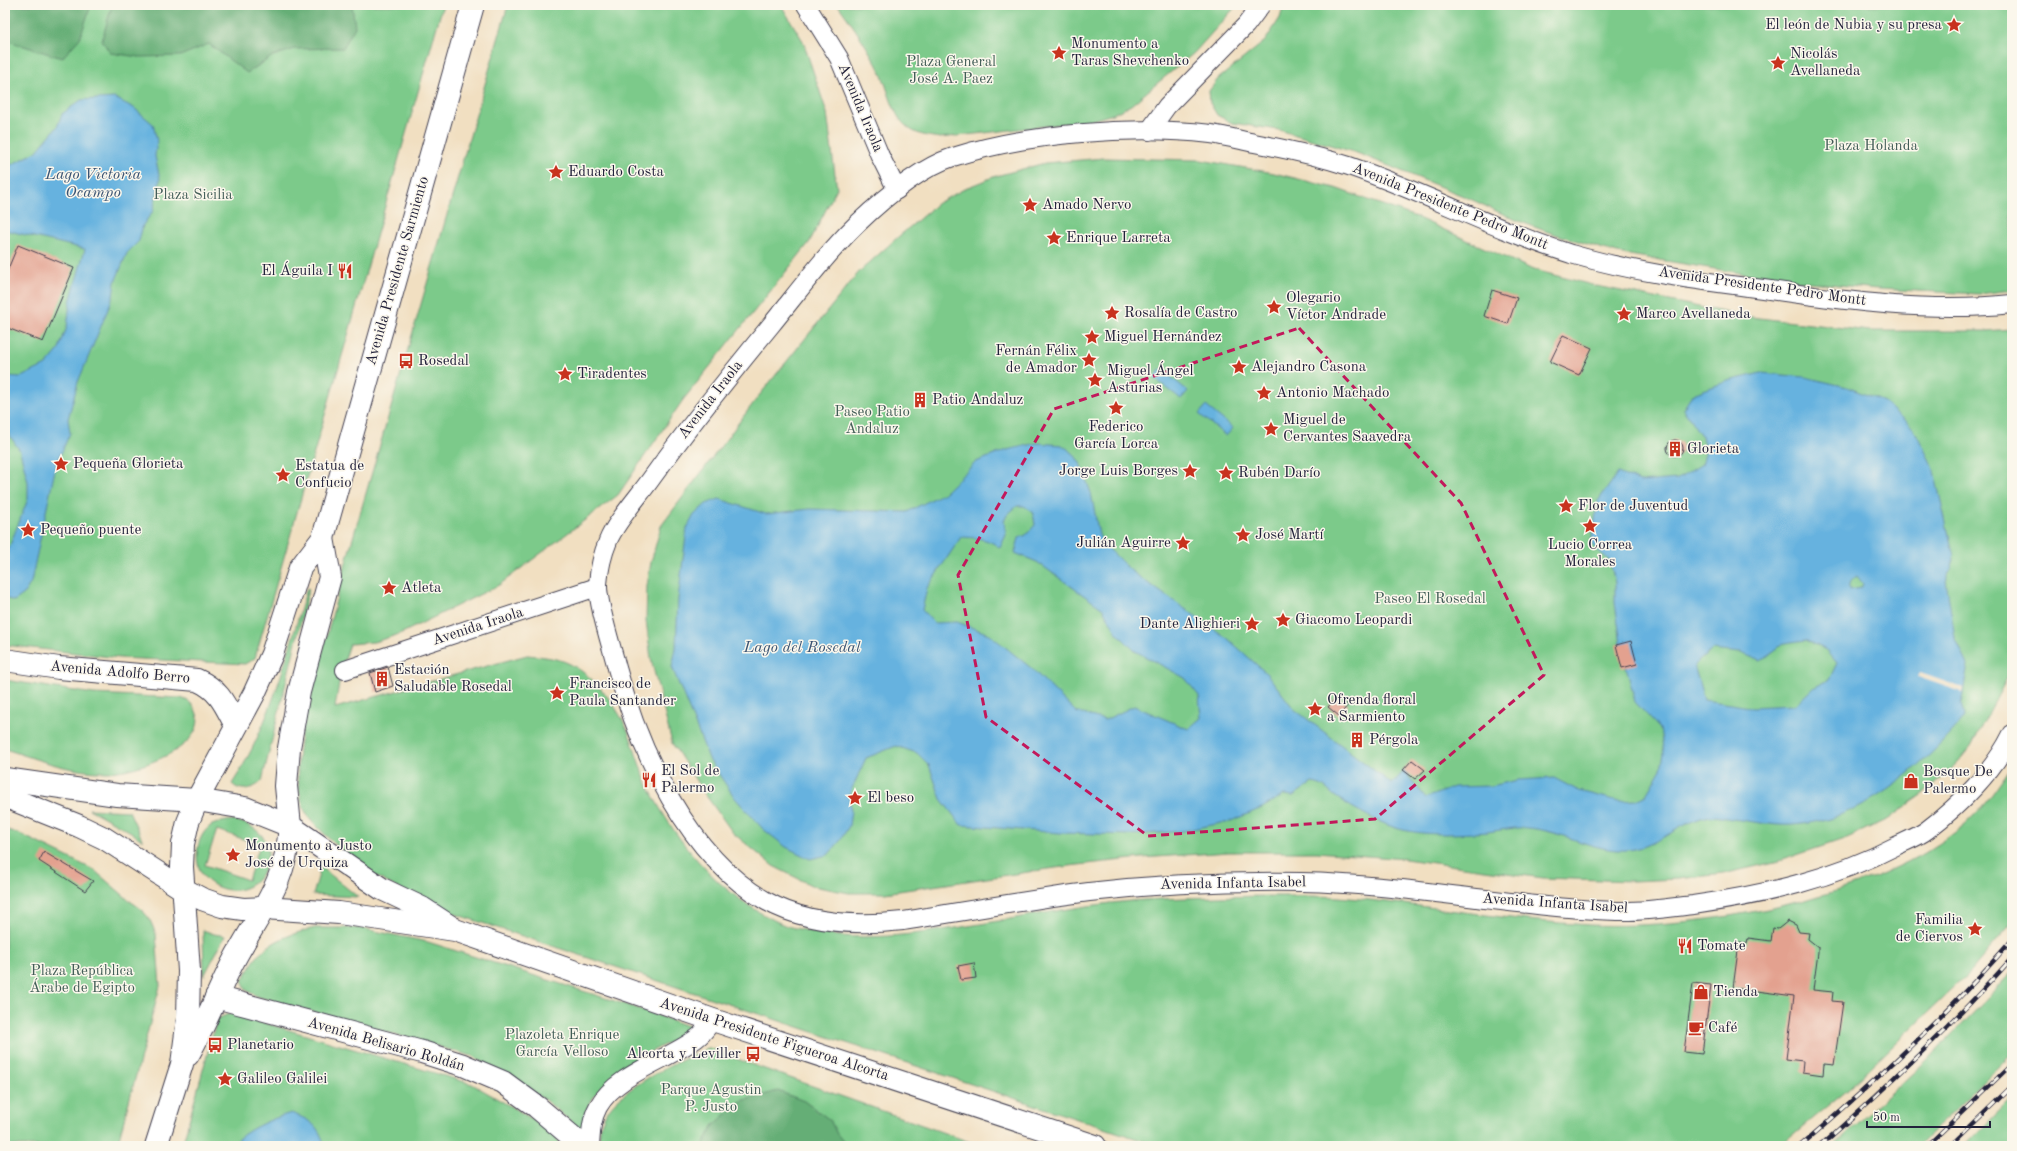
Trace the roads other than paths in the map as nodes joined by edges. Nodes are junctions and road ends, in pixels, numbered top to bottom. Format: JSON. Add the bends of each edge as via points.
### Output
{"nodes":[{"id":1,"x":473,"y":5,"type":"edge"},
{"id":2,"x":806,"y":5,"type":"edge"},
{"id":3,"x":1261,"y":5,"type":"edge"},
{"id":4,"x":1149,"y":131,"type":"junction"},
{"id":5,"x":898,"y":190,"type":"junction"},
{"id":6,"x":2012,"y":304,"type":"edge"},
{"id":7,"x":323,"y":538,"type":"junction"},
{"id":8,"x":597,"y":587,"type":"junction"},
{"id":9,"x":5,"y":660,"type":"edge"},
{"id":10,"x":345,"y":670,"type":"dead end"},
{"id":11,"x":236,"y":726,"type":"junction"},
{"id":12,"x":2012,"y":734,"type":"edge"},
{"id":13,"x":5,"y":779,"type":"edge"},
{"id":14,"x":5,"y":794,"type":"edge"},
{"id":15,"x":197,"y":800,"type":"junction"},
{"id":16,"x":290,"y":826,"type":"junction"},
{"id":17,"x":183,"y":890,"type":"junction"},
{"id":18,"x":264,"y":908,"type":"junction"},
{"id":19,"x":455,"y":930,"type":"junction"},
{"id":20,"x":216,"y":997,"type":"junction"},
{"id":21,"x":713,"y":1020,"type":"junction"},
{"id":22,"x":182,"y":1064,"type":"junction"},
{"id":23,"x":156,"y":1146,"type":"edge"},
{"id":24,"x":583,"y":1146,"type":"edge"},
{"id":25,"x":590,"y":1146,"type":"edge"},
{"id":26,"x":1095,"y":1146,"type":"edge"}],
"edges":[{"from":1,"to":7,"type":"main road","name":"Avenida Presidente Sarmiento"},
{"from":2,"to":5,"type":"street","name":"Avenida Iraola","via":[[839,58],[880,156]]},
{"from":3,"to":4,"type":"street","via":[[1246,25],[1176,96]]},
{"from":4,"to":5,"type":"street","name":"Avenida Presidente Pedro Montt","via":[[1076,134],[1012,143],[948,158],[919,174]]},
{"from":4,"to":6,"type":"street","name":"Avenida Presidente Pedro Montt","via":[[1213,134],[1294,151],[1340,164],[1523,238],[1578,256],[1644,270],[1806,295],[1919,307]]},
{"from":5,"to":8,"type":"street","name":"Avenida Iraola","via":[[855,226],[828,257],[667,456],[608,538]]},
{"from":7,"to":11,"type":"main road","name":"Avenida Presidente Sarmiento","via":[[300,568],[272,654]]},
{"from":7,"to":16,"type":"main road","name":"Avenida Presidente Sarmiento","via":[[330,577],[299,692],[289,748],[286,786]]},
{"from":8,"to":10,"type":"street","name":"Avenida Iraola"},
{"from":8,"to":12,"type":"street","name":"Avenida Infanta Isabel","via":[[626,697],[663,786],[685,824],[717,861],[743,885],[768,902],[789,911],[823,920],[852,924],[903,921],[1090,892],[1202,883],[1303,882],[1403,889],[1511,903],[1620,911],[1729,900],[1791,887],[1858,864],[1925,831],[1971,791],[2006,746]]},
{"from":9,"to":11,"type":"main road","name":"Avenida Adolfo Berro","via":[[59,668],[197,680],[217,692]]},
{"from":11,"to":15,"type":"main road","name":"Avenida Presidente Sarmiento"},
{"from":13,"to":15,"type":"main road","name":"Avenida Presidente Figueroa Alcorta","via":[[117,795]]},
{"from":14,"to":17,"type":"main road","name":"Avenida Presidente Figueroa Alcorta","via":[[104,838]]},
{"from":15,"to":16,"type":"main road","name":"Avenida Presidente Figueroa Alcorta","via":[[245,808]]},
{"from":15,"to":17,"type":"main road","name":"Avenida Presidente Sarmiento","via":[[183,844]]},
{"from":16,"to":18,"type":"main road","name":"Avenida Presidente Sarmiento","via":[[284,869],[276,890]]},
{"from":16,"to":19,"type":"main road","name":"Avenida Presidente Figueroa Alcorta","via":[[382,888],[422,908]]},
{"from":17,"to":18,"type":"main road","name":"Avenida Presidente Figueroa Alcorta","via":[[222,906]]},
{"from":17,"to":22,"type":"main road","name":"Avenida Presidente Sarmiento","via":[[190,996]]},
{"from":18,"to":19,"type":"main road","name":"Avenida Presidente Figueroa Alcorta","via":[[339,913]]},
{"from":18,"to":20,"type":"main road","name":"Avenida Presidente Sarmiento"},
{"from":19,"to":21,"type":"main road","name":"Avenida Presidente Figueroa Alcorta"},
{"from":20,"to":22,"type":"main road","name":"Avenida Presidente Sarmiento","via":[[196,1041]]},
{"from":20,"to":24,"type":"main road","name":"Avenida Belisario Roldán","via":[[463,1065],[502,1082],[537,1107]]},
{"from":21,"to":25,"type":"street","via":[[698,1038],[648,1065],[609,1092],[592,1121]]},
{"from":21,"to":26,"type":"main road","name":"Avenida Presidente Figueroa Alcorta"},
{"from":22,"to":23,"type":"main road","name":"Avenida Presidente Sarmiento"}]}
